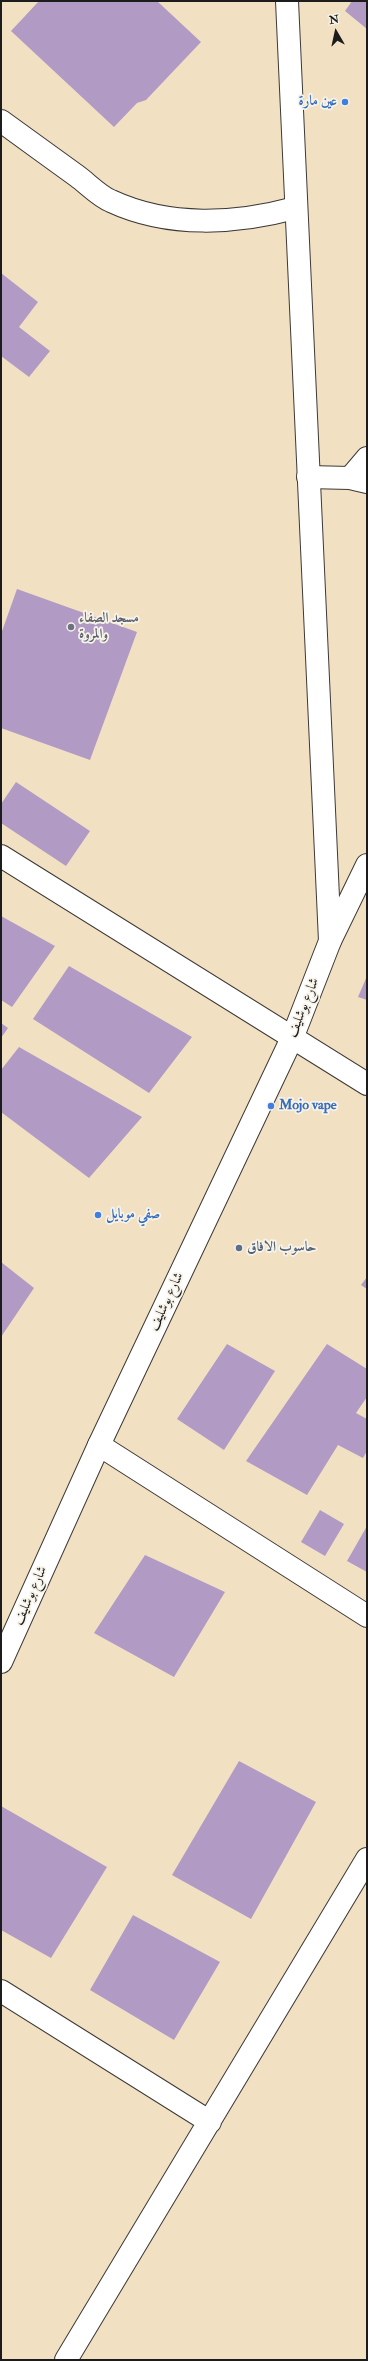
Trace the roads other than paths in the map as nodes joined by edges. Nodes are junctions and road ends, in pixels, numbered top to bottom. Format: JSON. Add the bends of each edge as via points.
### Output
{"nodes":[{"id":1,"x":287,"y":1,"type":"edge"},
{"id":2,"x":1,"y":120,"type":"edge"},
{"id":3,"x":296,"y":208,"type":"junction"},
{"id":4,"x":367,"y":458,"type":"edge"},
{"id":5,"x":308,"y":477,"type":"junction"},
{"id":6,"x":359,"y":480,"type":"edge"},
{"id":7,"x":1,"y":856,"type":"edge"},
{"id":8,"x":367,"y":865,"type":"edge"},
{"id":9,"x":330,"y":941,"type":"junction"},
{"id":10,"x":293,"y":1036,"type":"junction"},
{"id":11,"x":367,"y":1084,"type":"edge"},
{"id":12,"x":98,"y":1445,"type":"junction"},
{"id":13,"x":367,"y":1616,"type":"edge"},
{"id":14,"x":3,"y":1650,"type":"edge"},
{"id":15,"x":367,"y":1859,"type":"edge"},
{"id":16,"x":1,"y":1991,"type":"edge"},
{"id":17,"x":210,"y":2122,"type":"junction"},
{"id":18,"x":66,"y":2360,"type":"edge"}],
"edges":[{"from":1,"to":3,"type":"street"},
{"from":2,"to":3,"type":"street","via":[[110,201],[138,210],[167,218],[232,221],[264,217]]},
{"from":3,"to":5,"type":"street"},
{"from":4,"to":6,"type":"street"},
{"from":5,"to":6,"type":"street"},
{"from":5,"to":9,"type":"street"},
{"from":7,"to":10,"type":"street"},
{"from":8,"to":9,"type":"street","name":"شارع بوشليف"},
{"from":9,"to":10,"type":"street","name":"شارع بوشليف"},
{"from":10,"to":11,"type":"street"},
{"from":10,"to":12,"type":"street","name":"شارع بوشليف"},
{"from":12,"to":13,"type":"street"},
{"from":12,"to":14,"type":"street","name":"شارع بوشليف"},
{"from":15,"to":17,"type":"street"},
{"from":16,"to":17,"type":"street"},
{"from":17,"to":18,"type":"street"}]}
